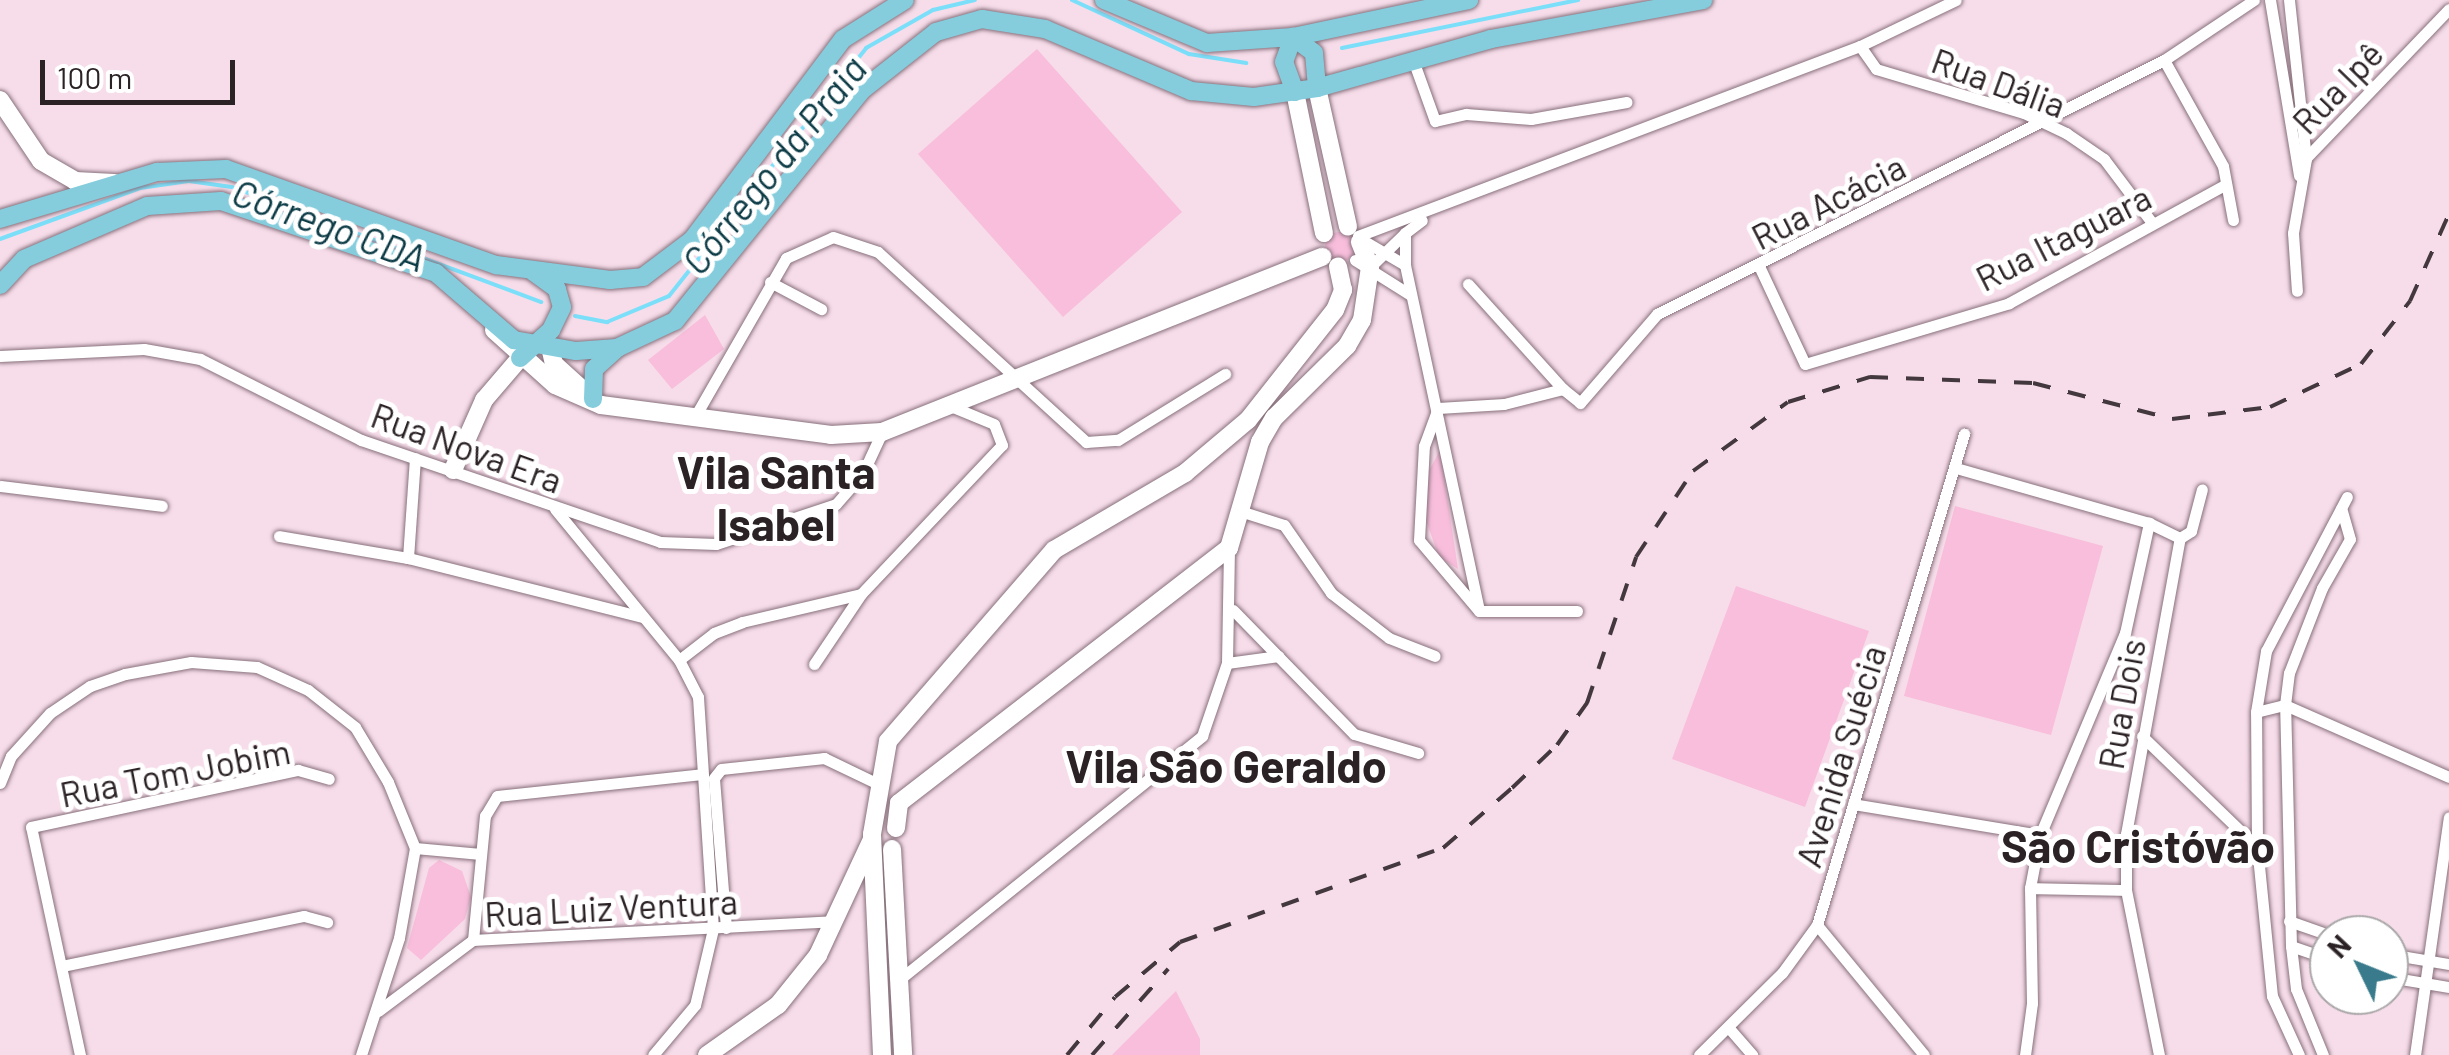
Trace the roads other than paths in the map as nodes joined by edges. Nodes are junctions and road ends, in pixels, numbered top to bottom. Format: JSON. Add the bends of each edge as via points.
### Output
{"nodes":[{"id":1,"x":905,"y":0,"type":"edge"},
{"id":2,"x":1104,"y":0,"type":"edge"},
{"id":3,"x":1469,"y":0,"type":"edge"},
{"id":4,"x":1702,"y":0,"type":"edge"},
{"id":5,"x":1956,"y":0,"type":"edge"},
{"id":6,"x":2254,"y":0,"type":"edge"},
{"id":7,"x":2270,"y":0,"type":"edge"},
{"id":8,"x":2289,"y":0,"type":"edge"},
{"id":9,"x":2449,"y":10,"type":"edge"},
{"id":10,"x":1293,"y":36,"type":"junction"},
{"id":11,"x":1860,"y":46,"type":"junction"},
{"id":12,"x":1413,"y":60,"type":"junction"},
{"id":13,"x":2164,"y":60,"type":"junction"},
{"id":14,"x":1317,"y":88,"type":"junction"},
{"id":15,"x":1295,"y":92,"type":"junction"},
{"id":16,"x":0,"y":100,"type":"edge"},
{"id":17,"x":1626,"y":102,"type":"dead end"},
{"id":18,"x":2047,"y":122,"type":"junction"},
{"id":19,"x":2300,"y":166,"type":"junction"},
{"id":20,"x":114,"y":183,"type":"junction"},
{"id":21,"x":2226,"y":184,"type":"junction"},
{"id":22,"x":1429,"y":214,"type":"junction"},
{"id":23,"x":0,"y":220,"type":"edge"},
{"id":24,"x":2233,"y":220,"type":"dead end"},
{"id":25,"x":2153,"y":224,"type":"junction"},
{"id":26,"x":1405,"y":233,"type":"junction"},
{"id":27,"x":1355,"y":250,"type":"junction"},
{"id":28,"x":1405,"y":265,"type":"junction"},
{"id":29,"x":1760,"y":266,"type":"junction"},
{"id":30,"x":534,"y":272,"type":"junction"},
{"id":31,"x":770,"y":282,"type":"junction"},
{"id":32,"x":0,"y":284,"type":"edge"},
{"id":33,"x":1468,"y":284,"type":"dead end"},
{"id":34,"x":2297,"y":292,"type":"dead end"},
{"id":35,"x":1409,"y":294,"type":"junction"},
{"id":36,"x":821,"y":309,"type":"dead end"},
{"id":37,"x":539,"y":345,"type":"junction"},
{"id":38,"x":618,"y":348,"type":"junction"},
{"id":39,"x":0,"y":356,"type":"edge"},
{"id":40,"x":1225,"y":374,"type":"dead end"},
{"id":41,"x":1012,"y":378,"type":"junction"},
{"id":42,"x":1563,"y":389,"type":"junction"},
{"id":43,"x":597,"y":402,"type":"junction"},
{"id":44,"x":947,"y":404,"type":"junction"},
{"id":45,"x":1438,"y":408,"type":"junction"},
{"id":46,"x":698,"y":413,"type":"junction"},
{"id":47,"x":882,"y":432,"type":"junction"},
{"id":48,"x":1964,"y":434,"type":"dead end"},
{"id":49,"x":416,"y":458,"type":"junction"},
{"id":50,"x":1956,"y":468,"type":"junction"},
{"id":51,"x":452,"y":470,"type":"junction"},
{"id":52,"x":0,"y":486,"type":"edge"},
{"id":53,"x":2202,"y":489,"type":"dead end"},
{"id":54,"x":162,"y":506,"type":"dead end"},
{"id":55,"x":555,"y":510,"type":"junction"},
{"id":56,"x":1240,"y":510,"type":"junction"},
{"id":57,"x":2149,"y":523,"type":"junction"},
{"id":58,"x":279,"y":536,"type":"dead end"},
{"id":59,"x":2180,"y":538,"type":"junction"},
{"id":60,"x":1230,"y":548,"type":"junction"},
{"id":61,"x":408,"y":558,"type":"junction"},
{"id":62,"x":1474,"y":572,"type":"junction"},
{"id":63,"x":1442,"y":574,"type":"junction"},
{"id":64,"x":861,"y":594,"type":"junction"},
{"id":65,"x":1233,"y":610,"type":"junction"},
{"id":66,"x":1479,"y":611,"type":"junction"},
{"id":67,"x":1576,"y":611,"type":"dead end"},
{"id":68,"x":643,"y":617,"type":"junction"},
{"id":69,"x":1279,"y":656,"type":"junction"},
{"id":70,"x":1435,"y":656,"type":"dead end"},
{"id":71,"x":679,"y":660,"type":"junction"},
{"id":72,"x":1227,"y":663,"type":"junction"},
{"id":73,"x":814,"y":664,"type":"dead end"},
{"id":74,"x":2286,"y":704,"type":"junction"},
{"id":75,"x":2256,"y":712,"type":"junction"},
{"id":76,"x":2142,"y":736,"type":"junction"},
{"id":77,"x":1418,"y":753,"type":"dead end"},
{"id":78,"x":702,"y":774,"type":"junction"},
{"id":79,"x":2449,"y":777,"type":"edge"},
{"id":80,"x":329,"y":778,"type":"dead end"},
{"id":81,"x":0,"y":783,"type":"edge"},
{"id":82,"x":876,"y":783,"type":"junction"},
{"id":83,"x":899,"y":803,"type":"junction"},
{"id":84,"x":1853,"y":804,"type":"junction"},
{"id":85,"x":2449,"y":818,"type":"edge"},
{"id":86,"x":2040,"y":835,"type":"junction"},
{"id":87,"x":878,"y":842,"type":"junction"},
{"id":88,"x":415,"y":848,"type":"junction"},
{"id":89,"x":2257,"y":848,"type":"junction"},
{"id":90,"x":481,"y":854,"type":"junction"},
{"id":91,"x":2030,"y":888,"type":"junction"},
{"id":92,"x":2126,"y":890,"type":"junction"},
{"id":93,"x":842,"y":893,"type":"junction"},
{"id":94,"x":876,"y":904,"type":"junction"},
{"id":95,"x":831,"y":921,"type":"junction"},
{"id":96,"x":2289,"y":921,"type":"junction"},
{"id":97,"x":328,"y":922,"type":"dead end"},
{"id":98,"x":1817,"y":925,"type":"junction"},
{"id":99,"x":720,"y":928,"type":"junction"},
{"id":100,"x":2309,"y":928,"type":"edge"},
{"id":101,"x":472,"y":940,"type":"junction"},
{"id":102,"x":2291,"y":946,"type":"junction"},
{"id":103,"x":2309,"y":952,"type":"edge"},
{"id":104,"x":2409,"y":959,"type":"edge"},
{"id":105,"x":2429,"y":964,"type":"junction"},
{"id":106,"x":2449,"y":964,"type":"edge"},
{"id":107,"x":62,"y":966,"type":"junction"},
{"id":108,"x":390,"y":966,"type":"junction"},
{"id":109,"x":900,"y":978,"type":"junction"},
{"id":110,"x":2409,"y":982,"type":"edge"},
{"id":111,"x":407,"y":986,"type":"junction"},
{"id":112,"x":2426,"y":987,"type":"junction"},
{"id":113,"x":2449,"y":987,"type":"edge"},
{"id":114,"x":375,"y":1014,"type":"junction"},
{"id":115,"x":1728,"y":1027,"type":"junction"},
{"id":116,"x":709,"y":1054,"type":"edge"},
{"id":117,"x":80,"y":1055,"type":"edge"},
{"id":118,"x":361,"y":1055,"type":"edge"},
{"id":119,"x":653,"y":1055,"type":"edge"},
{"id":120,"x":882,"y":1055,"type":"edge"},
{"id":121,"x":904,"y":1055,"type":"edge"},
{"id":122,"x":1699,"y":1055,"type":"edge"},
{"id":123,"x":1752,"y":1055,"type":"edge"},
{"id":124,"x":1924,"y":1055,"type":"edge"},
{"id":125,"x":2025,"y":1055,"type":"edge"},
{"id":126,"x":2158,"y":1055,"type":"edge"},
{"id":127,"x":2298,"y":1055,"type":"edge"},
{"id":128,"x":2323,"y":1055,"type":"edge"},
{"id":129,"x":2415,"y":1055,"type":"edge"}],
"edges":[{"from":1,"to":30,"type":"main road","via":[[843,39],[692,240],[665,266],[643,277],[610,280]]},
{"from":2,"to":10,"type":"main road","via":[[1207,43]]},
{"from":3,"to":10,"type":"main road"},
{"from":4,"to":12,"type":"main road","via":[[1490,38]]},
{"from":5,"to":11,"type":"street"},
{"from":6,"to":13,"type":"street","name":"Rua Acácia"},
{"from":7,"to":19,"type":"street"},
{"from":8,"to":19,"type":"street"},
{"from":9,"to":19,"type":"street","name":"Rua Ipê"},
{"from":10,"to":14,"type":"main road","via":[[1314,53]]},
{"from":10,"to":15,"type":"main road","via":[[1284,62]]},
{"from":11,"to":18,"type":"street","name":"Rua Dália","via":[[1876,69]]},
{"from":11,"to":22,"type":"street"},
{"from":12,"to":14,"type":"main road"},
{"from":12,"to":17,"type":"street","via":[[1434,120],[1466,114],[1531,119]]},
{"from":13,"to":18,"type":"street","name":"Rua Acácia"},
{"from":13,"to":21,"type":"street","via":[[2223,166]]},
{"from":14,"to":15,"type":"main road"},
{"from":14,"to":27,"type":"street"},
{"from":15,"to":27,"type":"street","via":[[1324,233]]},
{"from":15,"to":38,"type":"main road","via":[[1254,97],[1191,91],[1102,48],[982,18],[936,32],[861,91],[675,321]]},
{"from":16,"to":20,"type":"street","via":[[42,162],[75,180]]},
{"from":18,"to":25,"type":"street","name":"Rua Dália","via":[[2104,159]]},
{"from":18,"to":29,"type":"street","name":"Rua Acácia"},
{"from":19,"to":34,"type":"street","name":"Rua Ipê"},
{"from":20,"to":23,"type":"main road"},
{"from":20,"to":30,"type":"main road","via":[[170,170],[226,169],[469,258]]},
{"from":21,"to":24,"type":"street"},
{"from":21,"to":25,"type":"street","name":"Rua Itaguara"},
{"from":22,"to":26,"type":"street"},
{"from":22,"to":27,"type":"street"},
{"from":25,"to":29,"type":"street","name":"Rua Itaguara","via":[[2009,303],[1805,364]]},
{"from":26,"to":27,"type":"street"},
{"from":26,"to":28,"type":"street"},
{"from":27,"to":28,"type":"street"},
{"from":27,"to":35,"type":"street"},
{"from":27,"to":41,"type":"street"},
{"from":27,"to":56,"type":"street","via":[[1362,320],[1347,346],[1274,418]]},
{"from":27,"to":82,"type":"street","via":[[1335,310],[1248,420],[1185,473],[1054,550],[906,714],[888,741]]},
{"from":28,"to":35,"type":"street"},
{"from":29,"to":42,"type":"street","name":"Rua Acácia","via":[[1657,314],[1580,403]]},
{"from":30,"to":37,"type":"main road","via":[[557,290],[562,308]]},
{"from":31,"to":36,"type":"street"},
{"from":31,"to":41,"type":"street","via":[[801,245],[833,236],[856,240],[878,252]]},
{"from":31,"to":46,"type":"street"},
{"from":32,"to":37,"type":"main road","via":[[24,259],[54,243],[147,206],[221,201],[436,274],[492,327]]},
{"from":33,"to":42,"type":"street"},
{"from":35,"to":45,"type":"street"},
{"from":37,"to":38,"type":"main road"},
{"from":37,"to":43,"type":"street"},
{"from":37,"to":43,"type":"street","via":[[556,385]]},
{"from":37,"to":51,"type":"street","via":[[484,400]]},
{"from":38,"to":43,"type":"main road","via":[[594,369]]},
{"from":39,"to":49,"type":"street","name":"Rua Nova Era","via":[[144,349],[200,360],[361,440]]},
{"from":40,"to":41,"type":"street","via":[[1118,440],[1086,442]]},
{"from":41,"to":44,"type":"street"},
{"from":42,"to":45,"type":"street","name":"Rua Acácia","via":[[1504,404]]},
{"from":43,"to":46,"type":"street"},
{"from":44,"to":47,"type":"street"},
{"from":44,"to":64,"type":"street","via":[[994,424],[1002,445]]},
{"from":45,"to":62,"type":"street"},
{"from":45,"to":63,"type":"street","via":[[1424,446],[1417,500],[1419,540]]},
{"from":46,"to":47,"type":"street","via":[[831,435]]},
{"from":47,"to":55,"type":"street","name":"Rua Nova Era","via":[[863,473],[836,504],[716,544],[660,542]]},
{"from":48,"to":50,"type":"street","name":"Avenida Suécia"},
{"from":49,"to":51,"type":"street","name":"Rua Nova Era"},
{"from":49,"to":61,"type":"street"},
{"from":50,"to":57,"type":"street"},
{"from":50,"to":84,"type":"street","name":"Avenida Suécia"},
{"from":51,"to":55,"type":"street","name":"Rua Nova Era"},
{"from":52,"to":54,"type":"street"},
{"from":53,"to":59,"type":"street","name":"Rua Dois","via":[[2192,532]]},
{"from":55,"to":68,"type":"street"},
{"from":56,"to":60,"type":"street"},
{"from":56,"to":70,"type":"street","via":[[1284,525],[1331,593],[1389,638]]},
{"from":57,"to":59,"type":"street"},
{"from":57,"to":86,"type":"street","via":[[2125,632]]},
{"from":58,"to":61,"type":"street"},
{"from":59,"to":76,"type":"street","name":"Rua Dois"},
{"from":60,"to":65,"type":"street"},
{"from":60,"to":83,"type":"street"},
{"from":61,"to":68,"type":"street"},
{"from":62,"to":63,"type":"street","via":[[1462,578]]},
{"from":62,"to":66,"type":"street"},
{"from":63,"to":66,"type":"street"},
{"from":64,"to":71,"type":"street","via":[[742,622],[714,633]]},
{"from":64,"to":73,"type":"street"},
{"from":65,"to":69,"type":"street"},
{"from":65,"to":72,"type":"street"},
{"from":66,"to":67,"type":"street"},
{"from":68,"to":71,"type":"street"},
{"from":69,"to":72,"type":"street"},
{"from":69,"to":77,"type":"street","via":[[1354,734]]},
{"from":71,"to":78,"type":"street","via":[[698,697]]},
{"from":72,"to":109,"type":"street","via":[[1202,736],[1180,760]]},
{"from":74,"to":75,"type":"street"},
{"from":74,"to":75,"type":"street","via":[[2295,656],[2350,539],[2344,502],[2266,651]]},
{"from":74,"to":79,"type":"street"},
{"from":74,"to":96,"type":"street"},
{"from":75,"to":89,"type":"street"},
{"from":76,"to":89,"type":"street"},
{"from":76,"to":92,"type":"street","name":"Rua Dois","via":[[2126,834]]},
{"from":78,"to":90,"type":"street","via":[[497,796],[485,816]]},
{"from":78,"to":99,"type":"street"},
{"from":80,"to":107,"type":"street","name":"Rua Tom Jobim","via":[[298,770],[30,827]]},
{"from":81,"to":88,"type":"street","via":[[24,742],[90,686],[191,662],[257,667],[308,690],[355,727],[388,782]]},
{"from":82,"to":83,"type":"street"},
{"from":82,"to":87,"type":"street"},
{"from":82,"to":99,"type":"street","via":[[824,758],[721,770],[714,778]]},
{"from":83,"to":87,"type":"street","via":[[896,828],[884,823]]},
{"from":84,"to":86,"type":"street"},
{"from":84,"to":98,"type":"street","name":"Avenida Suécia"},
{"from":85,"to":105,"type":"street"},
{"from":86,"to":91,"type":"street"},
{"from":87,"to":93,"type":"street"},
{"from":87,"to":94,"type":"street"},
{"from":87,"to":109,"type":"street"},
{"from":88,"to":90,"type":"street"},
{"from":88,"to":108,"type":"street"},
{"from":89,"to":127,"type":"street","via":[[2272,996]]},
{"from":90,"to":101,"type":"street"},
{"from":91,"to":92,"type":"street"},
{"from":91,"to":125,"type":"street","via":[[2032,1004]]},
{"from":92,"to":126,"type":"street","name":"Rua Dois"},
{"from":93,"to":94,"type":"street","via":[[862,893]]},
{"from":93,"to":95,"type":"street"},
{"from":94,"to":120,"type":"street"},
{"from":95,"to":99,"type":"street","name":"Rua Luiz Ventura"},
{"from":95,"to":116,"type":"street","via":[[818,955],[778,1005]]},
{"from":96,"to":100,"type":"street"},
{"from":96,"to":102,"type":"street"},
{"from":97,"to":107,"type":"street","via":[[304,916]]},
{"from":98,"to":115,"type":"street","name":"Avenida Suécia"},
{"from":98,"to":124,"type":"street"},
{"from":99,"to":101,"type":"street","name":"Rua Luiz Ventura"},
{"from":99,"to":119,"type":"street","via":[[695,1005]]},
{"from":101,"to":111,"type":"street","name":"Rua Luiz Ventura"},
{"from":102,"to":103,"type":"street"},
{"from":102,"to":128,"type":"street","via":[[2296,989]]},
{"from":104,"to":105,"type":"street"},
{"from":105,"to":106,"type":"street"},
{"from":105,"to":112,"type":"street"},
{"from":107,"to":117,"type":"street"},
{"from":108,"to":111,"type":"street"},
{"from":108,"to":114,"type":"street"},
{"from":109,"to":121,"type":"street"},
{"from":110,"to":112,"type":"street"},
{"from":111,"to":114,"type":"street","name":"Rua Luiz Ventura"},
{"from":112,"to":113,"type":"street"},
{"from":112,"to":129,"type":"street"},
{"from":114,"to":118,"type":"street"},
{"from":115,"to":122,"type":"street","name":"Avenida Suécia"},
{"from":115,"to":123,"type":"street"}]}
